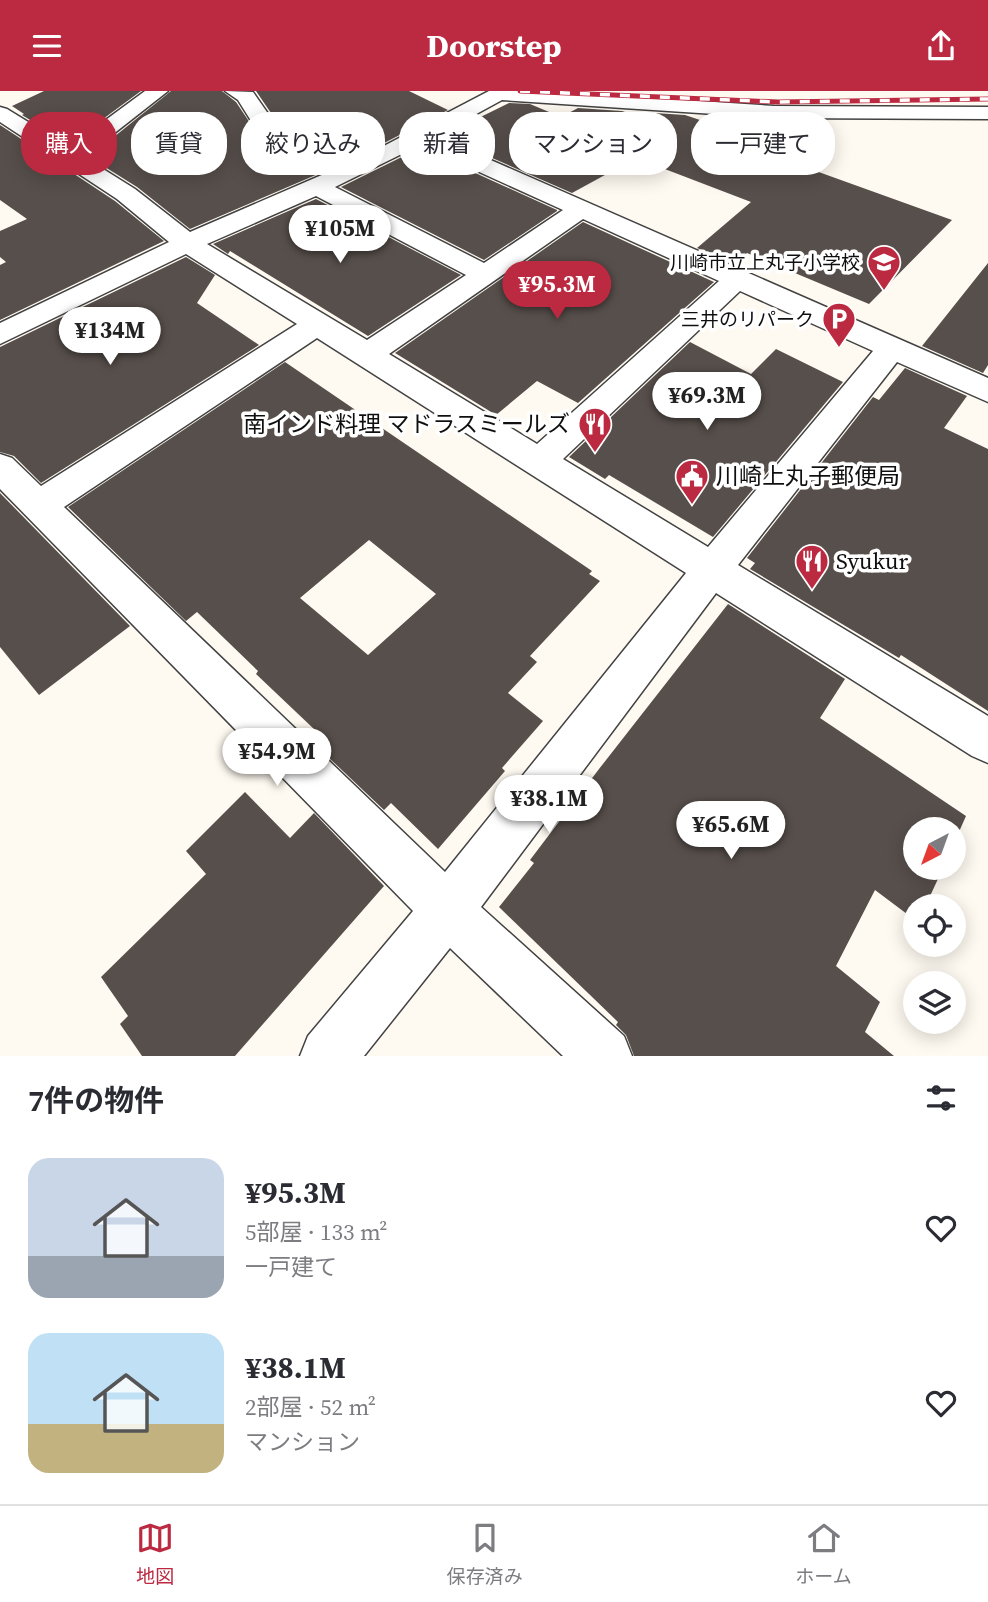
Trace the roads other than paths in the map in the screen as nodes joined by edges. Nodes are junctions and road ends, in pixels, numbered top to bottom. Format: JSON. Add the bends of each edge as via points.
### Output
{"nodes":[{"id":1,"x":158,"y":91,"type":"edge"},
{"id":2,"x":235,"y":91,"type":"edge"},
{"id":3,"x":501,"y":93,"type":"edge"},
{"id":4,"x":256,"y":112,"type":"edge"},
{"id":5,"x":465,"y":112,"type":"edge"},
{"id":6,"x":0,"y":113,"type":"edge"},
{"id":7,"x":988,"y":113,"type":"edge"},
{"id":8,"x":117,"y":122,"type":"edge"},
{"id":9,"x":21,"y":126,"type":"edge"},
{"id":10,"x":495,"y":171,"type":"edge"},
{"id":11,"x":97,"y":175,"type":"edge"},
{"id":12,"x":344,"y":175,"type":"edge"},
{"id":13,"x":317,"y":187,"type":"junction"},
{"id":14,"x":580,"y":210,"type":"junction"},
{"id":15,"x":187,"y":243,"type":"junction"},
{"id":16,"x":485,"y":274,"type":"junction"},
{"id":17,"x":736,"y":280,"type":"junction"},
{"id":18,"x":318,"y":324,"type":"junction"},
{"id":19,"x":0,"y":335,"type":"edge"},
{"id":20,"x":891,"y":349,"type":"junction"},
{"id":21,"x":366,"y":355,"type":"junction"},
{"id":22,"x":988,"y":391,"type":"edge"},
{"id":23,"x":539,"y":462,"type":"junction"},
{"id":24,"x":0,"y":467,"type":"edge"},
{"id":25,"x":39,"y":505,"type":"junction"},
{"id":26,"x":712,"y":569,"type":"junction"},
{"id":27,"x":988,"y":741,"type":"edge"},
{"id":28,"x":447,"y":910,"type":"junction"},
{"id":29,"x":328,"y":1056,"type":"edge"},
{"id":30,"x":604,"y":1056,"type":"edge"}],
"edges":[{"from":1,"to":8,"type":"street"},
{"from":2,"to":4,"type":"street","via":[[246,96]]},
{"from":3,"to":5,"type":"street"},
{"from":3,"to":7,"type":"street","via":[[774,112]]},
{"from":6,"to":9,"type":"street"},
{"from":10,"to":14,"type":"street"},
{"from":11,"to":15,"type":"street"},
{"from":12,"to":13,"type":"street"},
{"from":13,"to":15,"type":"street"},
{"from":13,"to":16,"type":"street"},
{"from":14,"to":16,"type":"street"},
{"from":14,"to":17,"type":"street"},
{"from":15,"to":18,"type":"street"},
{"from":15,"to":19,"type":"street"},
{"from":16,"to":21,"type":"street"},
{"from":17,"to":20,"type":"street"},
{"from":17,"to":23,"type":"street"},
{"from":18,"to":21,"type":"street"},
{"from":18,"to":25,"type":"street"},
{"from":20,"to":22,"type":"street"},
{"from":20,"to":26,"type":"street"},
{"from":21,"to":23,"type":"street"},
{"from":23,"to":26,"type":"street"},
{"from":24,"to":25,"type":"street"},
{"from":25,"to":28,"type":"street"},
{"from":26,"to":27,"type":"street"},
{"from":26,"to":28,"type":"street"},
{"from":28,"to":29,"type":"street"},
{"from":28,"to":30,"type":"street"}]}
